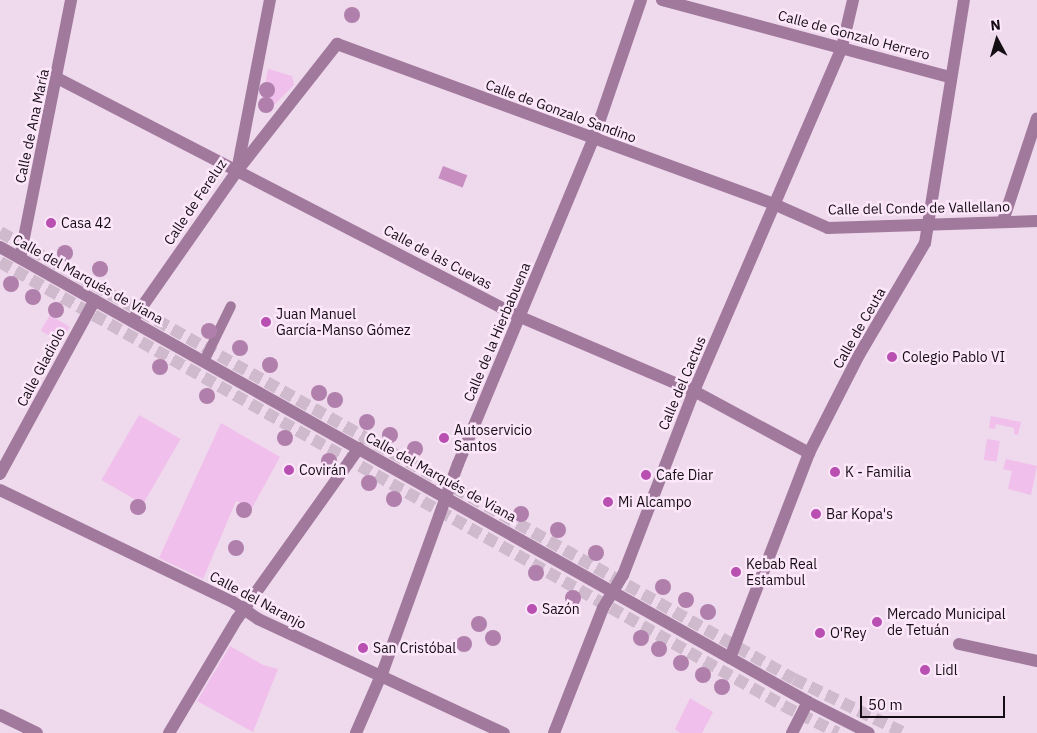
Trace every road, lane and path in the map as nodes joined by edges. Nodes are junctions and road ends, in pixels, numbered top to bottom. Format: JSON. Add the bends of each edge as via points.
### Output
{"nodes":[{"id":1,"x":71,"y":0,"type":"edge"},
{"id":2,"x":270,"y":0,"type":"edge"},
{"id":3,"x":641,"y":0,"type":"edge"},
{"id":4,"x":662,"y":0,"type":"edge"},
{"id":5,"x":853,"y":0,"type":"edge"},
{"id":6,"x":964,"y":0,"type":"edge"},
{"id":7,"x":842,"y":47,"type":"junction"},
{"id":8,"x":950,"y":77,"type":"junction"},
{"id":9,"x":58,"y":78,"type":"junction"},
{"id":10,"x":1037,"y":118,"type":"edge"},
{"id":11,"x":593,"y":140,"type":"junction"},
{"id":12,"x":238,"y":171,"type":"junction"},
{"id":13,"x":776,"y":205,"type":"junction"},
{"id":14,"x":1003,"y":221,"type":"junction"},
{"id":15,"x":1037,"y":221,"type":"edge"},
{"id":16,"x":929,"y":223,"type":"junction"},
{"id":17,"x":0,"y":247,"type":"edge"},
{"id":18,"x":20,"y":258,"type":"junction"},
{"id":19,"x":95,"y":300,"type":"junction"},
{"id":20,"x":231,"y":306,"type":"dead end"},
{"id":21,"x":518,"y":316,"type":"junction"},
{"id":22,"x":132,"y":321,"type":"junction"},
{"id":23,"x":204,"y":361,"type":"junction"},
{"id":24,"x":694,"y":391,"type":"junction"},
{"id":25,"x":358,"y":448,"type":"junction"},
{"id":26,"x":810,"y":453,"type":"junction"},
{"id":27,"x":1,"y":470,"type":"edge"},
{"id":28,"x":0,"y":490,"type":"edge"},
{"id":29,"x":447,"y":497,"type":"junction"},
{"id":30,"x":613,"y":591,"type":"junction"},
{"id":31,"x":244,"y":609,"type":"junction"},
{"id":32,"x":959,"y":644,"type":"dead end"},
{"id":33,"x":730,"y":658,"type":"junction"},
{"id":34,"x":1037,"y":661,"type":"edge"},
{"id":35,"x":380,"y":677,"type":"junction"},
{"id":36,"x":808,"y":702,"type":"junction"},
{"id":37,"x":0,"y":715,"type":"edge"},
{"id":38,"x":37,"y":733,"type":"edge"},
{"id":39,"x":169,"y":733,"type":"edge"},
{"id":40,"x":356,"y":733,"type":"edge"},
{"id":41,"x":504,"y":733,"type":"edge"},
{"id":42,"x":554,"y":733,"type":"edge"},
{"id":43,"x":792,"y":733,"type":"edge"},
{"id":44,"x":869,"y":733,"type":"edge"}],
"edges":[{"from":1,"to":9,"type":"street","name":"Calle de Ana María"},
{"from":2,"to":12,"type":"street","name":"Calle de Fereluz"},
{"from":3,"to":11,"type":"street","name":"Calle de la Hierbabuena"},
{"from":4,"to":7,"type":"street","name":"Calle de Gonzalo Herrero"},
{"from":5,"to":7,"type":"street","name":"Calle del Cactus"},
{"from":6,"to":8,"type":"street","name":"Calle de Ceuta"},
{"from":7,"to":8,"type":"street","name":"Calle de Gonzalo Herrero"},
{"from":7,"to":13,"type":"street","name":"Calle del Cactus"},
{"from":8,"to":16,"type":"street","name":"Calle de Ceuta"},
{"from":9,"to":12,"type":"street","name":"Calle de las Cuevas"},
{"from":9,"to":18,"type":"street","name":"Calle de Ana María"},
{"from":10,"to":14,"type":"street"},
{"from":11,"to":12,"type":"street","name":"Calle de Gonzalo Sandino","via":[[336,44]]},
{"from":11,"to":13,"type":"street","name":"Calle de Gonzalo Sandino"},
{"from":11,"to":21,"type":"street","name":"Calle de la Hierbabuena"},
{"from":12,"to":21,"type":"street","name":"Calle de las Cuevas"},
{"from":12,"to":22,"type":"street","name":"Calle de Fereluz"},
{"from":13,"to":16,"type":"street","name":"Calle del Conde de Vallellano","via":[[828,228]]},
{"from":13,"to":24,"type":"street","name":"Calle del Cactus"},
{"from":14,"to":15,"type":"street","name":"Calle del Conde de Vallellano"},
{"from":14,"to":16,"type":"street","name":"Calle del Conde de Vallellano"},
{"from":16,"to":26,"type":"street","name":"Calle de Ceuta","via":[[925,243],[859,355]]},
{"from":17,"to":18,"type":"street","name":"Calle del Marqués de Viana"},
{"from":18,"to":19,"type":"street","name":"Calle del Marqués de Viana"},
{"from":19,"to":22,"type":"street","name":"Calle del Marqués de Viana"},
{"from":19,"to":27,"type":"street","name":"Calle Gladiolo"},
{"from":20,"to":23,"type":"lane"},
{"from":21,"to":24,"type":"street","name":"Calle de las Cuevas"},
{"from":21,"to":29,"type":"street","name":"Calle de la Hierbabuena"},
{"from":22,"to":23,"type":"street","name":"Calle del Marqués de Viana"},
{"from":23,"to":25,"type":"street","name":"Calle del Marqués de Viana"},
{"from":24,"to":26,"type":"street","name":"Calle de las Cuevas"},
{"from":24,"to":30,"type":"street","name":"Calle del Cactus","via":[[623,574]]},
{"from":25,"to":29,"type":"street","name":"Calle del Marqués de Viana"},
{"from":25,"to":31,"type":"street"},
{"from":26,"to":33,"type":"street","name":"Calle de Ceuta"},
{"from":28,"to":31,"type":"street","name":"Calle del Naranjo"},
{"from":29,"to":30,"type":"street","name":"Calle del Marqués de Viana"},
{"from":29,"to":35,"type":"street","name":"Calle de la Hierbabuena"},
{"from":30,"to":33,"type":"street","name":"Calle del Marqués de Viana"},
{"from":30,"to":42,"type":"street","name":"Calle del Cactus","via":[[603,608]]},
{"from":31,"to":35,"type":"street","name":"Calle del Naranjo","via":[[258,619]]},
{"from":31,"to":39,"type":"street"},
{"from":32,"to":34,"type":"street"},
{"from":33,"to":36,"type":"street","name":"Calle del Marqués de Viana"},
{"from":35,"to":40,"type":"street","name":"Calle de la Hierbabuena"},
{"from":35,"to":41,"type":"street","name":"Calle del Naranjo"},
{"from":36,"to":43,"type":"street"},
{"from":36,"to":44,"type":"street","name":"Calle del Marqués de Viana"},
{"from":37,"to":38,"type":"street"}]}
